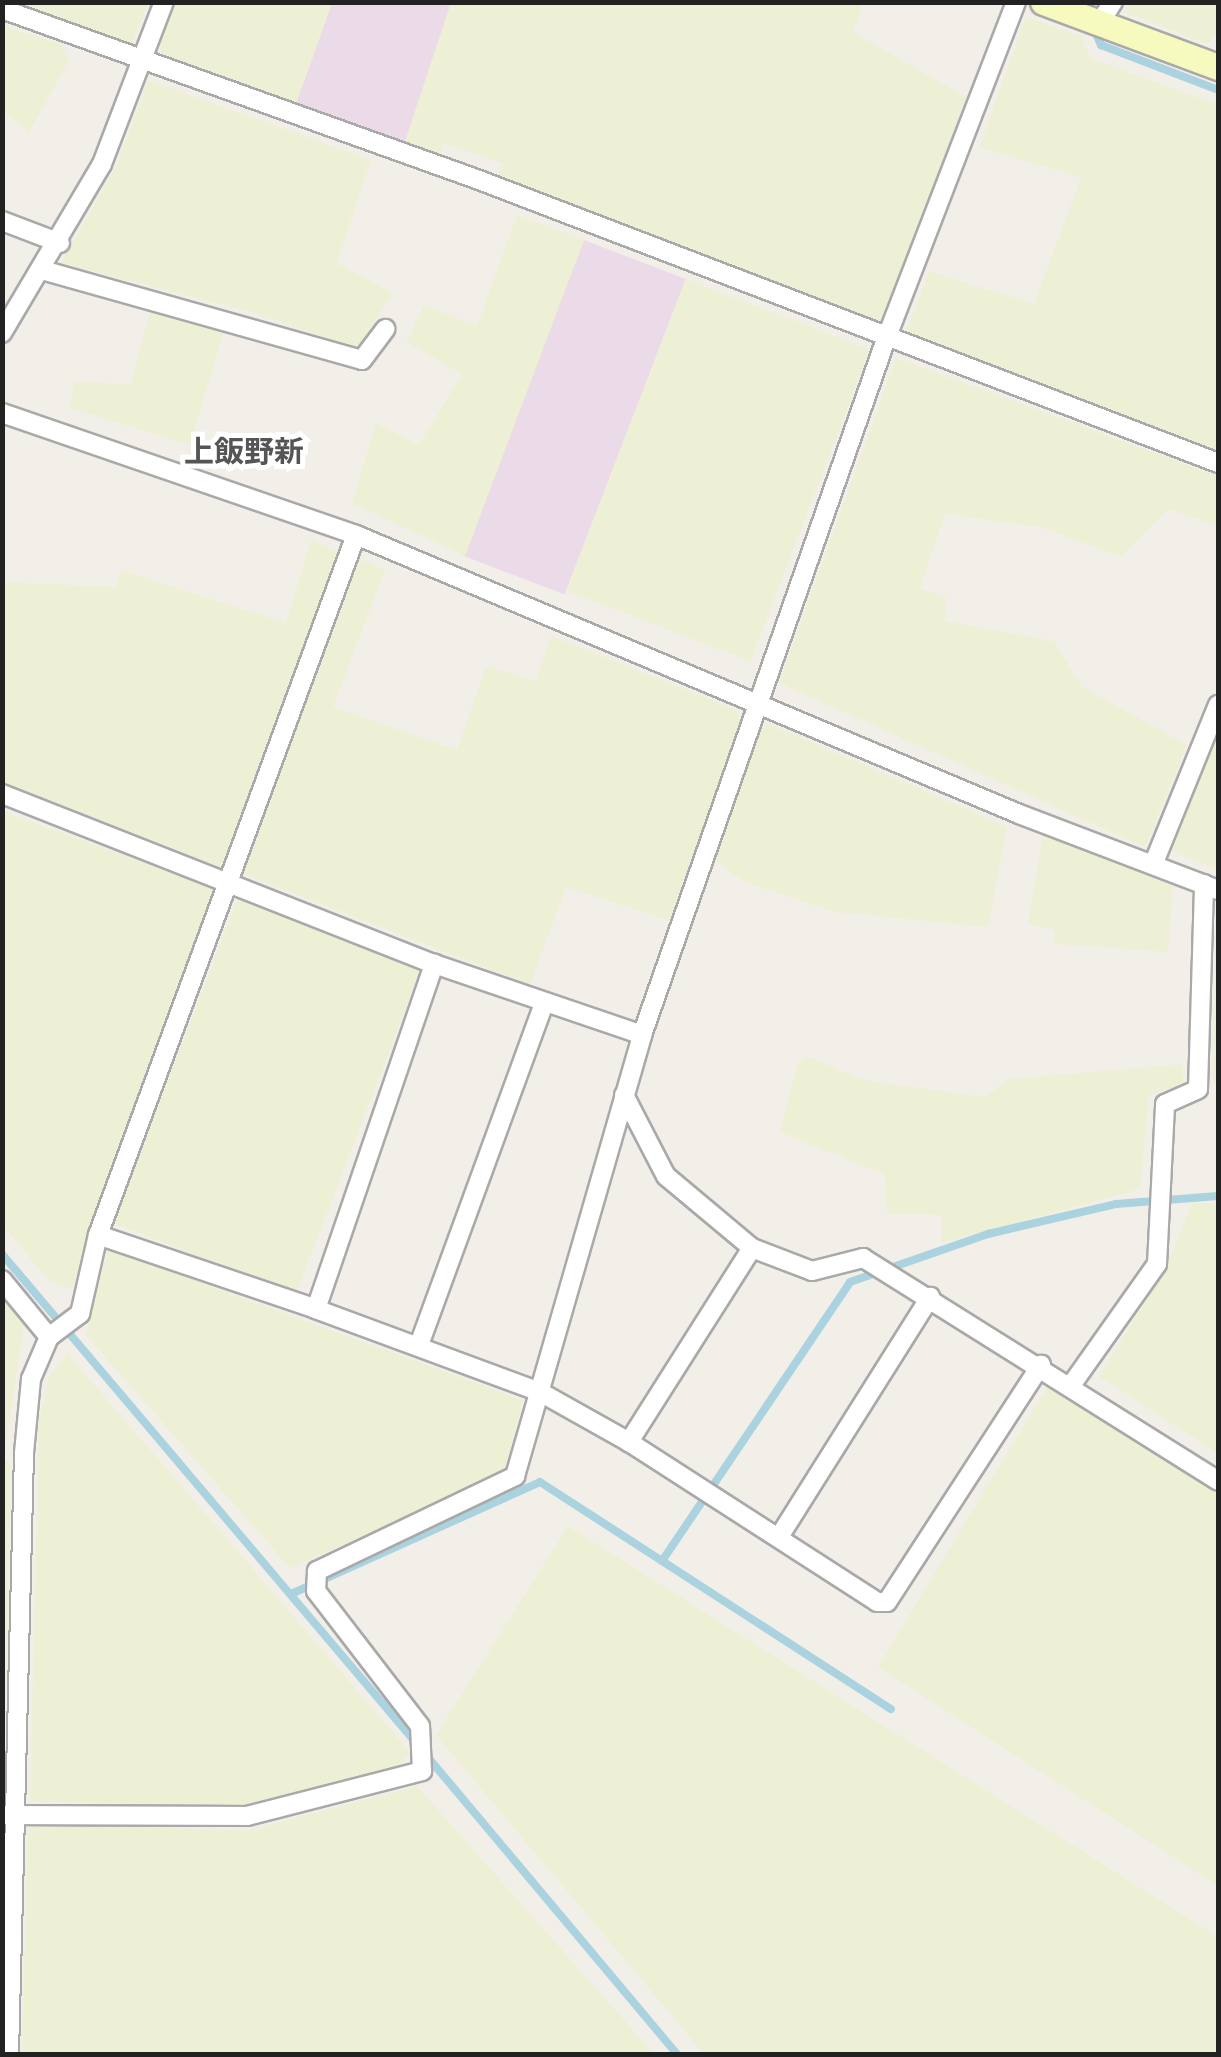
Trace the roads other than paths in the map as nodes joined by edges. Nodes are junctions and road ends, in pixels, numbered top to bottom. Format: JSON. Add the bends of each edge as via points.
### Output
{"nodes":[{"id":1,"x":164,"y":2,"type":"edge"},
{"id":2,"x":1016,"y":2,"type":"edge"},
{"id":3,"x":1042,"y":2,"type":"edge"},
{"id":4,"x":2,"y":9,"type":"edge"},
{"id":5,"x":1107,"y":12,"type":"edge"},
{"id":6,"x":143,"y":61,"type":"junction"},
{"id":7,"x":1218,"y":67,"type":"edge"},
{"id":8,"x":2,"y":222,"type":"edge"},
{"id":9,"x":60,"y":243,"type":"junction"},
{"id":10,"x":42,"y":270,"type":"junction"},
{"id":11,"x":385,"y":330,"type":"dead end"},
{"id":12,"x":2,"y":333,"type":"edge"},
{"id":13,"x":886,"y":339,"type":"junction"},
{"id":14,"x":2,"y":413,"type":"edge"},
{"id":15,"x":1218,"y":464,"type":"edge"},
{"id":16,"x":356,"y":536,"type":"junction"},
{"id":17,"x":1218,"y":705,"type":"edge"},
{"id":18,"x":758,"y":706,"type":"junction"},
{"id":19,"x":2,"y":794,"type":"edge"},
{"id":20,"x":1153,"y":865,"type":"junction"},
{"id":21,"x":229,"y":883,"type":"junction"},
{"id":22,"x":1211,"y":887,"type":"edge"},
{"id":23,"x":434,"y":964,"type":"junction"},
{"id":24,"x":544,"y":1004,"type":"junction"},
{"id":25,"x":642,"y":1035,"type":"junction"},
{"id":26,"x":624,"y":1095,"type":"junction"},
{"id":27,"x":98,"y":1235,"type":"junction"},
{"id":28,"x":752,"y":1248,"type":"junction"},
{"id":29,"x":2,"y":1280,"type":"edge"},
{"id":30,"x":930,"y":1298,"type":"junction"},
{"id":31,"x":316,"y":1309,"type":"junction"},
{"id":32,"x":49,"y":1337,"type":"junction"},
{"id":33,"x":419,"y":1345,"type":"junction"},
{"id":34,"x":1040,"y":1365,"type":"junction"},
{"id":35,"x":1072,"y":1384,"type":"junction"},
{"id":36,"x":540,"y":1392,"type":"junction"},
{"id":37,"x":628,"y":1442,"type":"junction"},
{"id":38,"x":1218,"y":1481,"type":"edge"},
{"id":39,"x":779,"y":1536,"type":"junction"},
{"id":40,"x":9,"y":1816,"type":"edge"},
{"id":41,"x":9,"y":2054,"type":"edge"}],
"edges":[{"from":1,"to":6,"type":"street"},
{"from":2,"to":13,"type":"street"},
{"from":3,"to":5,"type":"main road"},
{"from":4,"to":6,"type":"street"},
{"from":5,"to":7,"type":"main road"},
{"from":6,"to":9,"type":"street","via":[[102,164]]},
{"from":6,"to":13,"type":"street","via":[[479,180]]},
{"from":8,"to":9,"type":"street"},
{"from":9,"to":10,"type":"street"},
{"from":10,"to":11,"type":"street","via":[[362,360]]},
{"from":10,"to":12,"type":"street"},
{"from":13,"to":15,"type":"street"},
{"from":13,"to":18,"type":"street"},
{"from":14,"to":16,"type":"street"},
{"from":16,"to":18,"type":"street"},
{"from":16,"to":21,"type":"street"},
{"from":17,"to":20,"type":"street"},
{"from":18,"to":20,"type":"street"},
{"from":18,"to":25,"type":"street"},
{"from":19,"to":21,"type":"street"},
{"from":20,"to":22,"type":"street"},
{"from":21,"to":23,"type":"street"},
{"from":21,"to":27,"type":"street"},
{"from":22,"to":35,"type":"street","via":[[1198,1088],[1165,1104],[1157,1264]]},
{"from":23,"to":24,"type":"street"},
{"from":23,"to":31,"type":"street"},
{"from":24,"to":25,"type":"street"},
{"from":24,"to":33,"type":"street"},
{"from":25,"to":26,"type":"street"},
{"from":26,"to":28,"type":"street","via":[[666,1176]]},
{"from":26,"to":36,"type":"street"},
{"from":27,"to":31,"type":"street"},
{"from":27,"to":32,"type":"street","via":[[80,1314]]},
{"from":28,"to":30,"type":"street","via":[[812,1271],[864,1258]]},
{"from":28,"to":37,"type":"street"},
{"from":29,"to":32,"type":"street"},
{"from":30,"to":34,"type":"street"},
{"from":30,"to":39,"type":"street"},
{"from":31,"to":33,"type":"street"},
{"from":32,"to":40,"type":"street","via":[[30,1379]]},
{"from":33,"to":36,"type":"street"},
{"from":34,"to":35,"type":"street"},
{"from":34,"to":39,"type":"street","via":[[887,1602],[877,1602]]},
{"from":35,"to":38,"type":"street"},
{"from":36,"to":37,"type":"street"},
{"from":36,"to":40,"type":"street","via":[[514,1476],[316,1571],[316,1592],[420,1726],[422,1771],[247,1816]]},
{"from":37,"to":39,"type":"street"},
{"from":40,"to":41,"type":"street"}]}
